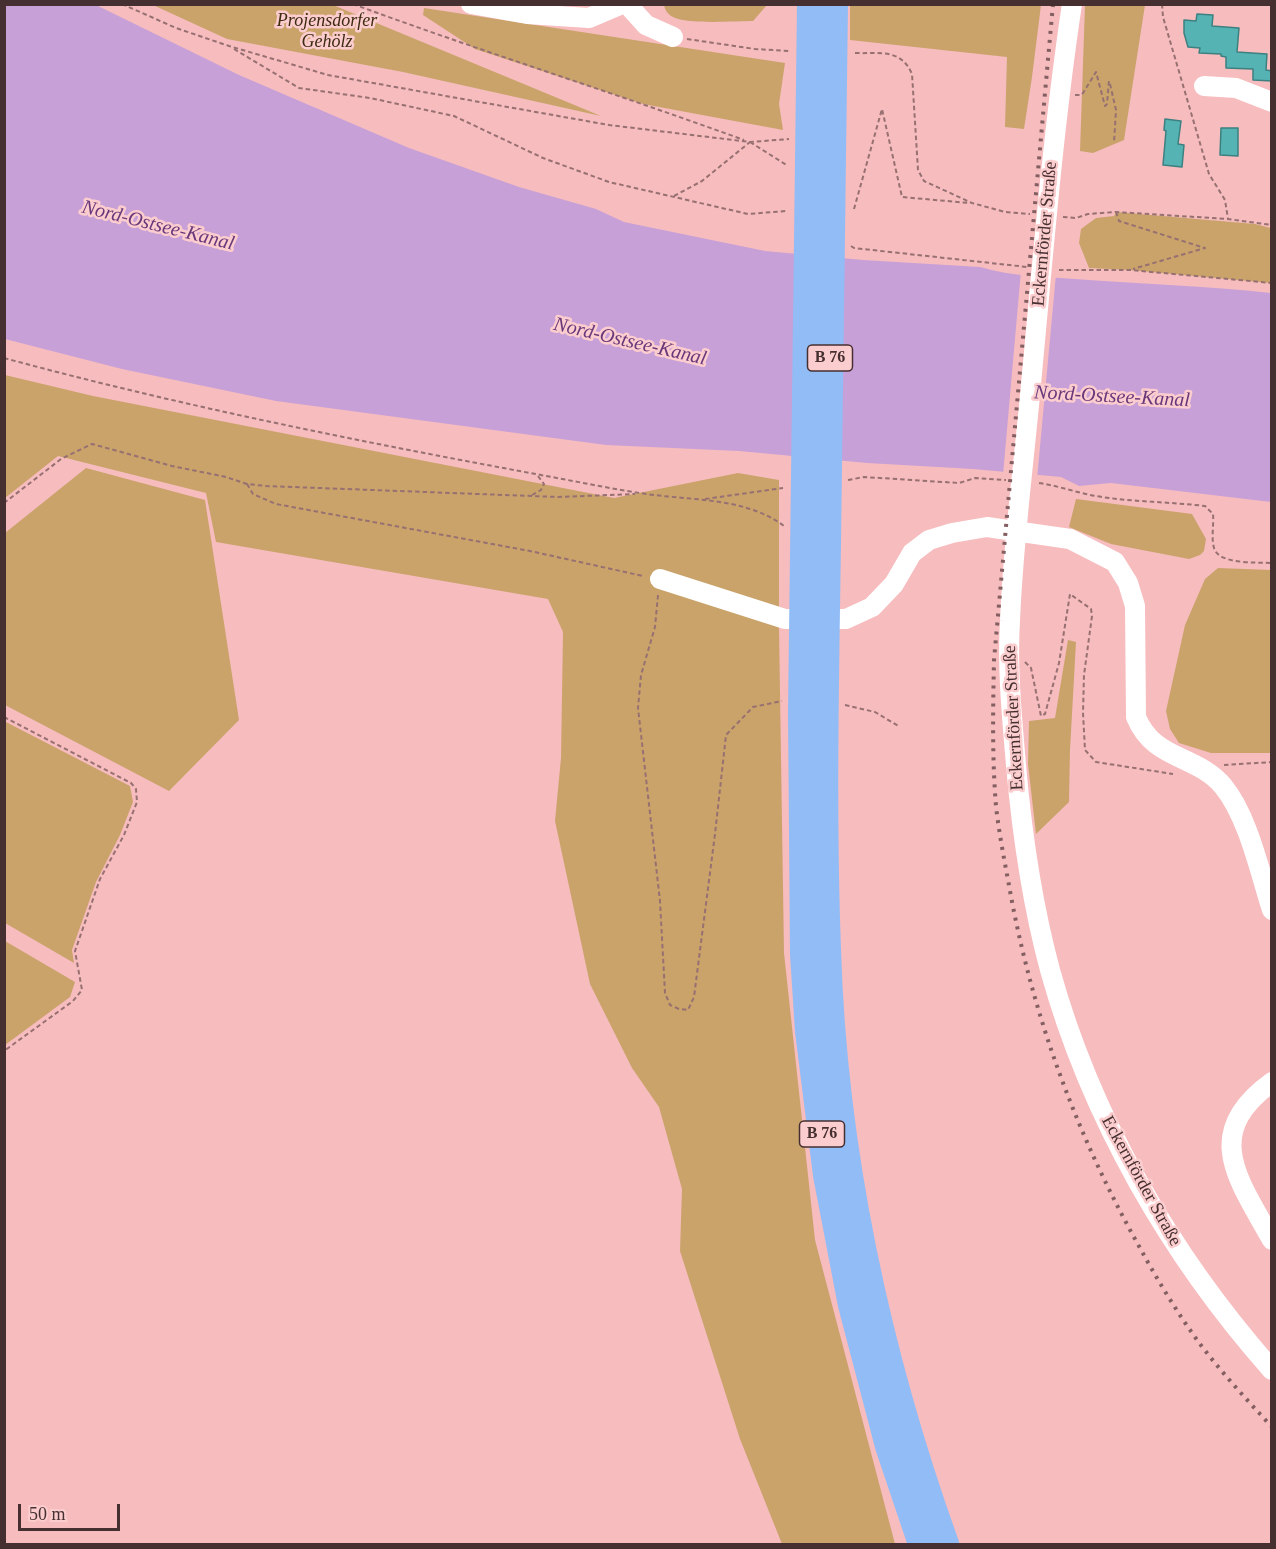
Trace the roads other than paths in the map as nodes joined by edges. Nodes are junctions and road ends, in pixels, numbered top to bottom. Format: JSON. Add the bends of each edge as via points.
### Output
{"nodes":[{"id":1,"x":471,"y":4,"type":"edge"},
{"id":2,"x":622,"y":4,"type":"edge"},
{"id":3,"x":627,"y":4,"type":"edge"},
{"id":4,"x":811,"y":4,"type":"edge"},
{"id":5,"x":834,"y":4,"type":"edge"},
{"id":6,"x":1072,"y":4,"type":"edge"},
{"id":7,"x":673,"y":37,"type":"dead end"},
{"id":8,"x":1204,"y":86,"type":"dead end"},
{"id":9,"x":1272,"y":102,"type":"edge"},
{"id":10,"x":660,"y":579,"type":"road end"},
{"id":11,"x":813,"y":707,"type":"junction"},
{"id":12,"x":1272,"y":910,"type":"edge"},
{"id":13,"x":1272,"y":1082,"type":"edge"},
{"id":14,"x":1272,"y":1240,"type":"edge"},
{"id":15,"x":1272,"y":1370,"type":"edge"},
{"id":16,"x":922,"y":1545,"type":"edge"},
{"id":17,"x":945,"y":1545,"type":"edge"}],
"edges":[{"from":1,"to":2,"type":"street","via":[[527,14],[589,18]]},
{"from":3,"to":7,"type":"street","via":[[646,25]]},
{"from":4,"to":11,"type":"highway","number":"B 76"},
{"from":5,"to":11,"type":"highway","number":"B 76"},
{"from":6,"to":15,"type":"street","name":"Eckernförder Straße","via":[[1055,127],[1009,623],[1021,817],[1050,972],[1097,1101],[1145,1196],[1203,1284]]},
{"from":8,"to":9,"type":"street","via":[[1236,88]]},
{"from":10,"to":12,"type":"street","via":[[785,619],[846,619],[872,607],[894,584],[912,553],[929,540],[952,533],[987,527],[1048,535],[1070,539],[1115,562],[1128,583],[1135,606],[1136,717],[1142,731],[1156,746],[1208,771],[1224,786],[1240,811]]},
{"from":11,"to":16,"type":"highway","number":"B 76","via":[[804,954],[809,1031],[826,1164],[863,1352]]},
{"from":11,"to":17,"type":"highway","number":"B 76","via":[[834,1054],[850,1177],[886,1353]]},
{"from":13,"to":14,"type":"street","via":[[1253,1095],[1237,1116],[1230,1146],[1236,1175]]}]}
